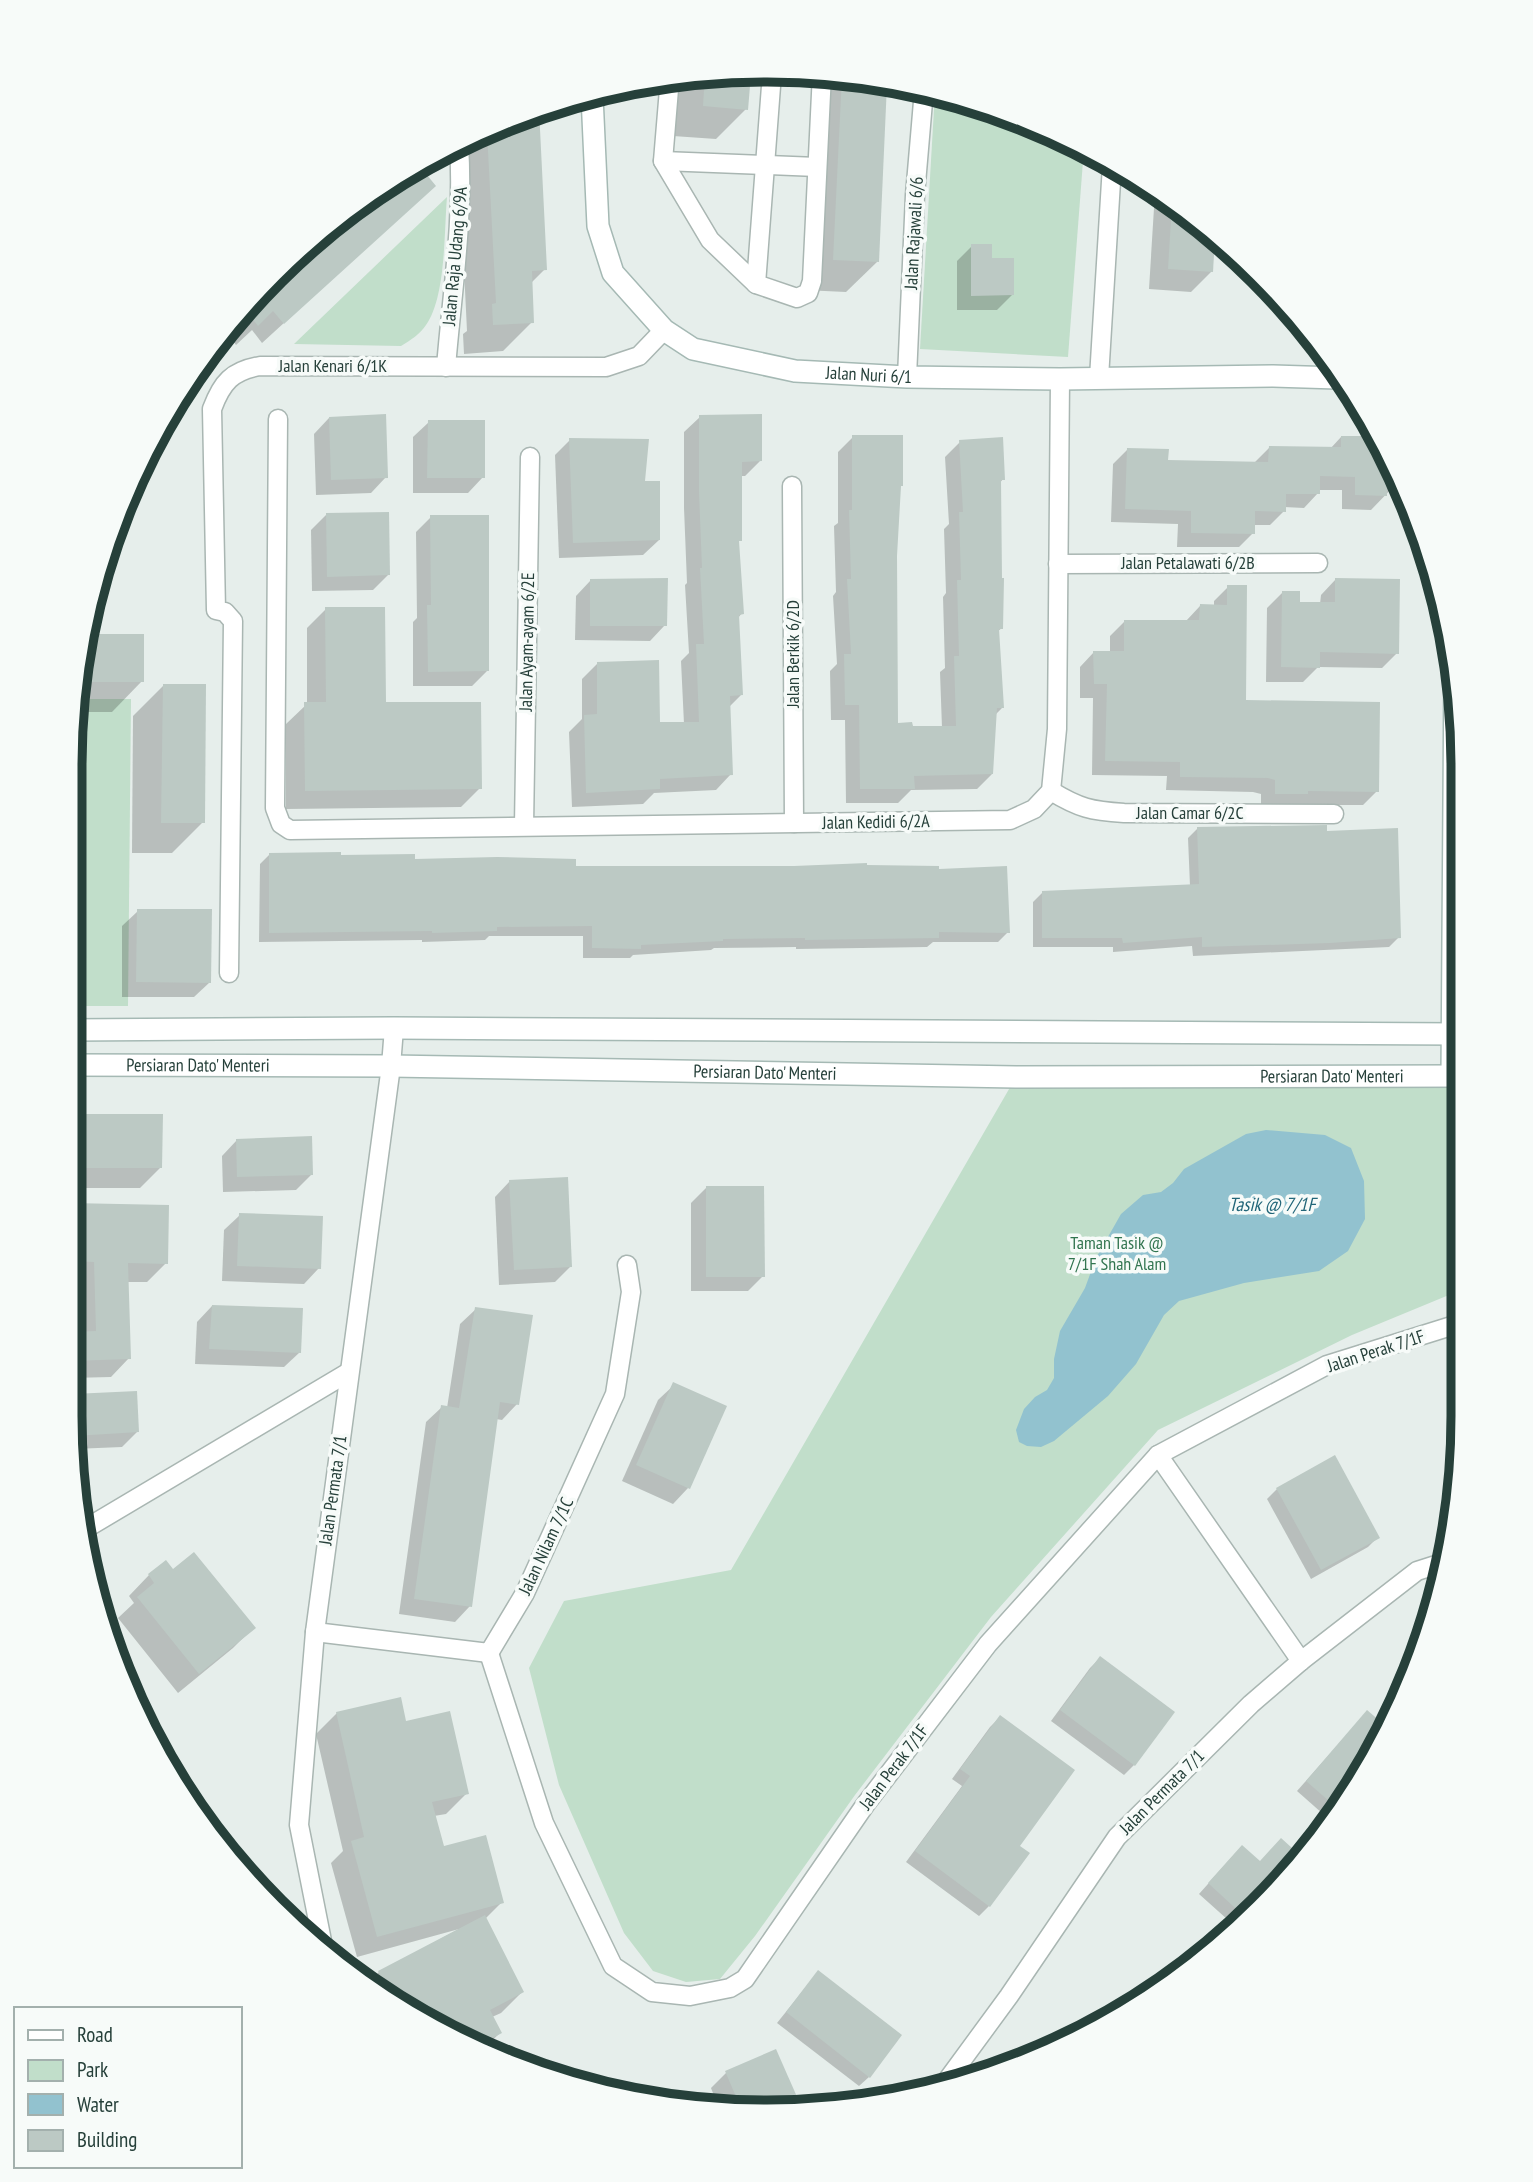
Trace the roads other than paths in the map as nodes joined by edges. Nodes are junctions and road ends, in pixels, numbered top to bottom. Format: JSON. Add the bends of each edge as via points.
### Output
{"nodes":[{"id":1,"x":771,"y":82,"type":"edge"},
{"id":2,"x":821,"y":85,"type":"edge"},
{"id":3,"x":669,"y":89,"type":"edge"},
{"id":4,"x":923,"y":101,"type":"edge"},
{"id":5,"x":592,"y":105,"type":"edge"},
{"id":6,"x":460,"y":155,"type":"edge"},
{"id":7,"x":663,"y":161,"type":"junction"},
{"id":8,"x":765,"y":164,"type":"junction"},
{"id":9,"x":817,"y":167,"type":"junction"},
{"id":10,"x":1111,"y":175,"type":"edge"},
{"id":11,"x":756,"y":284,"type":"junction"},
{"id":12,"x":664,"y":330,"type":"junction"},
{"id":13,"x":446,"y":367,"type":"junction"},
{"id":14,"x":907,"y":377,"type":"junction"},
{"id":15,"x":1099,"y":378,"type":"junction"},
{"id":16,"x":1329,"y":378,"type":"edge"},
{"id":17,"x":1060,"y":379,"type":"junction"},
{"id":18,"x":278,"y":419,"type":"dead end"},
{"id":19,"x":530,"y":457,"type":"dead end"},
{"id":20,"x":792,"y":486,"type":"dead end"},
{"id":21,"x":1318,"y":563,"type":"dead end"},
{"id":22,"x":1058,"y":564,"type":"junction"},
{"id":23,"x":1051,"y":790,"type":"junction"},
{"id":24,"x":1334,"y":814,"type":"dead end"},
{"id":25,"x":794,"y":823,"type":"junction"},
{"id":26,"x":524,"y":826,"type":"junction"},
{"id":27,"x":229,"y":973,"type":"dead end"},
{"id":28,"x":394,"y":1028,"type":"junction"},
{"id":29,"x":82,"y":1030,"type":"edge"},
{"id":30,"x":1451,"y":1034,"type":"edge"},
{"id":31,"x":82,"y":1065,"type":"edge"},
{"id":32,"x":391,"y":1066,"type":"junction"},
{"id":33,"x":1451,"y":1076,"type":"edge"},
{"id":34,"x":626,"y":1265,"type":"dead end"},
{"id":35,"x":1451,"y":1326,"type":"edge"},
{"id":36,"x":349,"y":1372,"type":"junction"},
{"id":37,"x":1158,"y":1455,"type":"junction"},
{"id":38,"x":91,"y":1525,"type":"edge"},
{"id":39,"x":1434,"y":1566,"type":"edge"},
{"id":40,"x":315,"y":1632,"type":"junction"},
{"id":41,"x":489,"y":1653,"type":"junction"},
{"id":42,"x":1301,"y":1661,"type":"junction"},
{"id":43,"x":321,"y":1935,"type":"edge"},
{"id":44,"x":952,"y":2073,"type":"edge"}],
"edges":[{"from":1,"to":8,"type":"street"},
{"from":2,"to":9,"type":"street"},
{"from":3,"to":7,"type":"street"},
{"from":4,"to":14,"type":"street","name":"Jalan Rajawali 6/6"},
{"from":5,"to":12,"type":"main road","name":"Jalan Nuri 6/1","via":[[598,226],[613,273]]},
{"from":6,"to":13,"type":"street","name":"Jalan Raja Udang 6/9A","via":[[459,225]]},
{"from":7,"to":8,"type":"street"},
{"from":7,"to":11,"type":"street","via":[[710,240]]},
{"from":8,"to":9,"type":"street"},
{"from":8,"to":11,"type":"street"},
{"from":9,"to":11,"type":"street","via":[[808,293],[797,298]]},
{"from":10,"to":15,"type":"street"},
{"from":12,"to":13,"type":"street","name":"Jalan Kenari 6/1K","via":[[639,356],[606,367]]},
{"from":12,"to":14,"type":"main road","name":"Jalan Nuri 6/1","via":[[693,349],[795,371]]},
{"from":13,"to":27,"type":"street","name":"Jalan Kenari 6/1K","via":[[246,368],[225,381],[212,409],[216,610],[233,621]]},
{"from":14,"to":17,"type":"main road","name":"Jalan Nuri 6/1"},
{"from":15,"to":16,"type":"main road","name":"Jalan Nuri 6/1"},
{"from":15,"to":17,"type":"main road","name":"Jalan Nuri 6/1"},
{"from":17,"to":22,"type":"street"},
{"from":18,"to":26,"type":"street","name":"Jalan Kedidi 6/2A","via":[[275,808],[281,824],[290,830]]},
{"from":19,"to":26,"type":"street","name":"Jalan Ayam-ayam 6/2E"},
{"from":20,"to":25,"type":"street","name":"Jalan Berkik 6/2D"},
{"from":21,"to":22,"type":"street","name":"Jalan Petalawati 6/2B"},
{"from":22,"to":23,"type":"street","via":[[1058,729]]},
{"from":23,"to":24,"type":"street","name":"Jalan Camar 6/2C","via":[[1091,811]]},
{"from":23,"to":25,"type":"street","name":"Jalan Kedidi 6/2A","via":[[1034,809],[1010,820]]},
{"from":25,"to":26,"type":"street","name":"Jalan Kedidi 6/2A"},
{"from":28,"to":29,"type":"main road","name":"Persiaran Dato' Menteri"},
{"from":28,"to":30,"type":"main road","name":"Persiaran Dato' Menteri"},
{"from":28,"to":32,"type":"street","name":"Jalan Permata 7/1"},
{"from":31,"to":32,"type":"main road","name":"Persiaran Dato' Menteri"},
{"from":32,"to":33,"type":"main road","name":"Persiaran Dato' Menteri","via":[[1016,1077]]},
{"from":32,"to":36,"type":"street","name":"Jalan Permata 7/1"},
{"from":34,"to":41,"type":"street","name":"Jalan Nilam 7/1C","via":[[631,1292],[615,1394],[525,1593]]},
{"from":35,"to":37,"type":"street","name":"Jalan Perak 7/1F","via":[[1327,1365]]},
{"from":36,"to":38,"type":"street"},
{"from":36,"to":40,"type":"street","name":"Jalan Permata 7/1"},
{"from":37,"to":41,"type":"street","name":"Jalan Perak 7/1F","via":[[988,1644],[865,1805],[745,1979],[730,1988],[690,1996],[652,1992],[612,1966],[544,1824]]},
{"from":37,"to":42,"type":"street"},
{"from":39,"to":42,"type":"street","name":"Jalan Permata 7/1","via":[[1417,1571]]},
{"from":40,"to":41,"type":"street"},
{"from":40,"to":43,"type":"street","name":"Jalan Permata 7/1","via":[[299,1825]]},
{"from":42,"to":44,"type":"street","name":"Jalan Permata 7/1","via":[[1117,1837]]}]}
